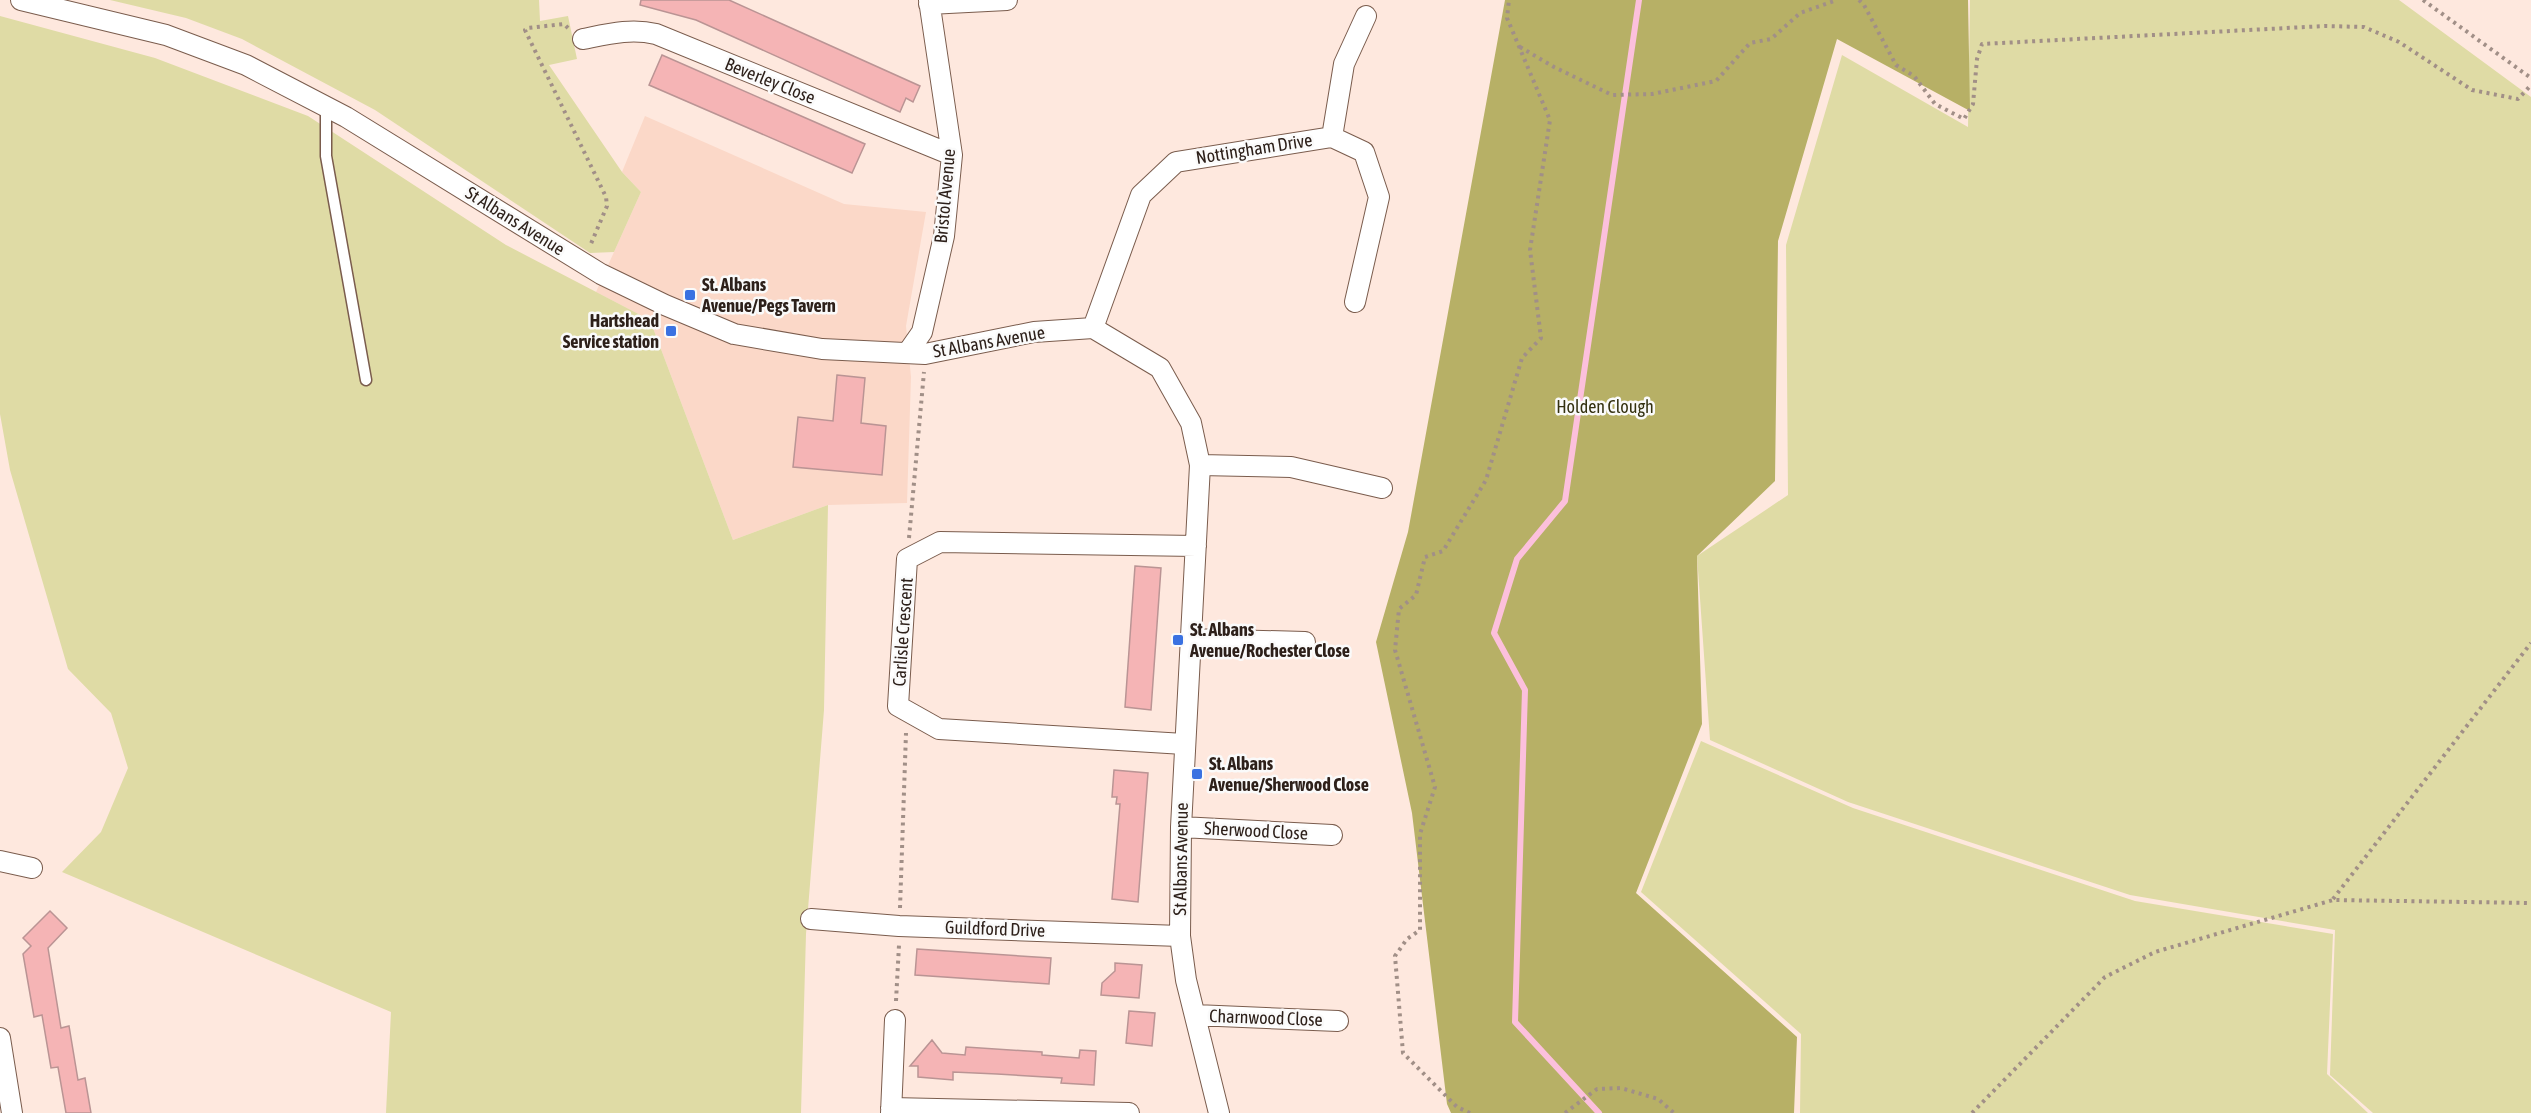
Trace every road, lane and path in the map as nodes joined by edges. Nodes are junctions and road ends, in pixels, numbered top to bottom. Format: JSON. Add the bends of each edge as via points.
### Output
{"nodes":[{"id":1,"x":21,"y":0,"type":"edge"},
{"id":2,"x":1007,"y":0,"type":"edge"},
{"id":3,"x":1509,"y":0,"type":"edge"},
{"id":4,"x":1836,"y":0,"type":"edge"},
{"id":5,"x":1859,"y":0,"type":"edge"},
{"id":6,"x":2423,"y":0,"type":"edge"},
{"id":7,"x":929,"y":2,"type":"edge"},
{"id":8,"x":1366,"y":16,"type":"dead end"},
{"id":9,"x":583,"y":39,"type":"joint"},
{"id":10,"x":1520,"y":46,"type":"junction"},
{"id":11,"x":2531,"y":78,"type":"edge"},
{"id":12,"x":2531,"y":85,"type":"edge"},
{"id":13,"x":326,"y":106,"type":"junction"},
{"id":14,"x":1332,"y":136,"type":"junction"},
{"id":15,"x":952,"y":155,"type":"junction"},
{"id":16,"x":582,"y":262,"type":"junction"},
{"id":17,"x":1354,"y":302,"type":"dead end"},
{"id":18,"x":1093,"y":328,"type":"junction"},
{"id":19,"x":917,"y":353,"type":"junction"},
{"id":20,"x":366,"y":380,"type":"dead end"},
{"id":21,"x":1200,"y":465,"type":"junction"},
{"id":22,"x":1382,"y":488,"type":"dead end"},
{"id":23,"x":1196,"y":546,"type":"junction"},
{"id":24,"x":907,"y":559,"type":"junction"},
{"id":25,"x":1191,"y":639,"type":"junction"},
{"id":26,"x":1305,"y":642,"type":"dead end"},
{"id":27,"x":2531,"y":643,"type":"edge"},
{"id":28,"x":907,"y":711,"type":"junction"},
{"id":29,"x":1184,"y":744,"type":"junction"},
{"id":30,"x":1181,"y":827,"type":"junction"},
{"id":31,"x":1332,"y":835,"type":"dead end"},
{"id":32,"x":0,"y":861,"type":"edge"},
{"id":33,"x":32,"y":868,"type":"dead end"},
{"id":34,"x":2332,"y":900,"type":"junction"},
{"id":35,"x":2531,"y":903,"type":"edge"},
{"id":36,"x":811,"y":920,"type":"dead end"},
{"id":37,"x":900,"y":926,"type":"junction"},
{"id":38,"x":1180,"y":936,"type":"junction"},
{"id":39,"x":1195,"y":1015,"type":"junction"},
{"id":40,"x":895,"y":1020,"type":"joint"},
{"id":41,"x":1338,"y":1021,"type":"dead end"},
{"id":42,"x":0,"y":1038,"type":"edge"},
{"id":43,"x":891,"y":1111,"type":"edge"},
{"id":44,"x":12,"y":1113,"type":"edge"},
{"id":45,"x":1129,"y":1113,"type":"edge"},
{"id":46,"x":1220,"y":1113,"type":"edge"},
{"id":47,"x":1470,"y":1113,"type":"edge"},
{"id":48,"x":1565,"y":1113,"type":"edge"},
{"id":49,"x":1674,"y":1113,"type":"edge"},
{"id":50,"x":1972,"y":1113,"type":"edge"}],
"edges":[{"from":1,"to":13,"type":"street","name":"St Albans Avenue","via":[[166,35],[246,64]]},
{"from":2,"to":7,"type":"street"},
{"from":3,"to":10,"type":"path","via":[[1508,18]]},
{"from":4,"to":10,"type":"path","via":[[1800,13],[1771,39],[1750,43],[1716,81],[1652,94],[1612,95]]},
{"from":5,"to":12,"type":"path","via":[[1896,65],[1914,76],[1935,104],[1964,119],[1973,104],[1982,44],[2364,27],[2399,42],[2472,90],[2518,99]]},
{"from":6,"to":11,"type":"path"},
{"from":7,"to":15,"type":"street","name":"Bristol Avenue"},
{"from":8,"to":14,"type":"street","via":[[1344,64]]},
{"from":9,"to":15,"type":"street","name":"Beverley Close","via":[[618,32],[656,34]]},
{"from":9,"to":16,"type":"path","via":[[564,24],[525,30],[606,198],[607,206]]},
{"from":10,"to":47,"type":"path","via":[[1550,120],[1530,250],[1541,338],[1522,358],[1486,480],[1443,551],[1425,556],[1416,595],[1400,609],[1395,650],[1435,787],[1420,834],[1420,930],[1407,939],[1395,956],[1403,1053],[1457,1107]]},
{"from":13,"to":16,"type":"street","name":"St Albans Avenue"},
{"from":13,"to":20,"type":"lane","via":[[326,156]]},
{"from":14,"to":17,"type":"street","name":"Nottingham Drive","via":[[1364,152],[1379,197]]},
{"from":14,"to":18,"type":"street","name":"Nottingham Drive","via":[[1176,162],[1141,195]]},
{"from":15,"to":19,"type":"street","name":"Bristol Avenue","via":[[944,236]]},
{"from":16,"to":19,"type":"street","name":"St Albans Avenue","via":[[665,306],[734,334],[822,349]]},
{"from":18,"to":19,"type":"street","name":"St Albans Avenue","via":[[1034,332]]},
{"from":18,"to":21,"type":"street","name":"St Albans Avenue","via":[[1160,368],[1191,423]]},
{"from":19,"to":24,"type":"path"},
{"from":21,"to":22,"type":"street","via":[[1292,467]]},
{"from":21,"to":23,"type":"street","name":"St Albans Avenue"},
{"from":23,"to":24,"type":"street","name":"Carlisle Crescent","via":[[940,542]]},
{"from":23,"to":25,"type":"street","name":"St Albans Avenue"},
{"from":24,"to":28,"type":"street","name":"Carlisle Crescent","via":[[898,706]]},
{"from":25,"to":26,"type":"street"},
{"from":25,"to":29,"type":"street","name":"St Albans Avenue"},
{"from":27,"to":34,"type":"path"},
{"from":28,"to":29,"type":"street","name":"Carlisle Crescent","via":[[939,729]]},
{"from":28,"to":37,"type":"path"},
{"from":29,"to":30,"type":"street","name":"St Albans Avenue"},
{"from":30,"to":31,"type":"street","name":"Sherwood Close"},
{"from":30,"to":38,"type":"street","name":"St Albans Avenue"},
{"from":32,"to":33,"type":"street"},
{"from":34,"to":35,"type":"path"},
{"from":34,"to":50,"type":"path","via":[[2155,952],[2105,978]]},
{"from":36,"to":37,"type":"street","name":"Guildford Drive"},
{"from":37,"to":38,"type":"street","name":"Guildford Drive"},
{"from":37,"to":40,"type":"path"},
{"from":38,"to":39,"type":"street","name":"St Albans Avenue","via":[[1185,980]]},
{"from":39,"to":41,"type":"street","name":"Charnwood Close"},
{"from":39,"to":46,"type":"street","name":"St Albans Avenue"},
{"from":40,"to":43,"type":"street"},
{"from":42,"to":44,"type":"street"},
{"from":43,"to":45,"type":"street"},
{"from":48,"to":49,"type":"path","via":[[1597,1089],[1621,1088],[1658,1099]]}]}
